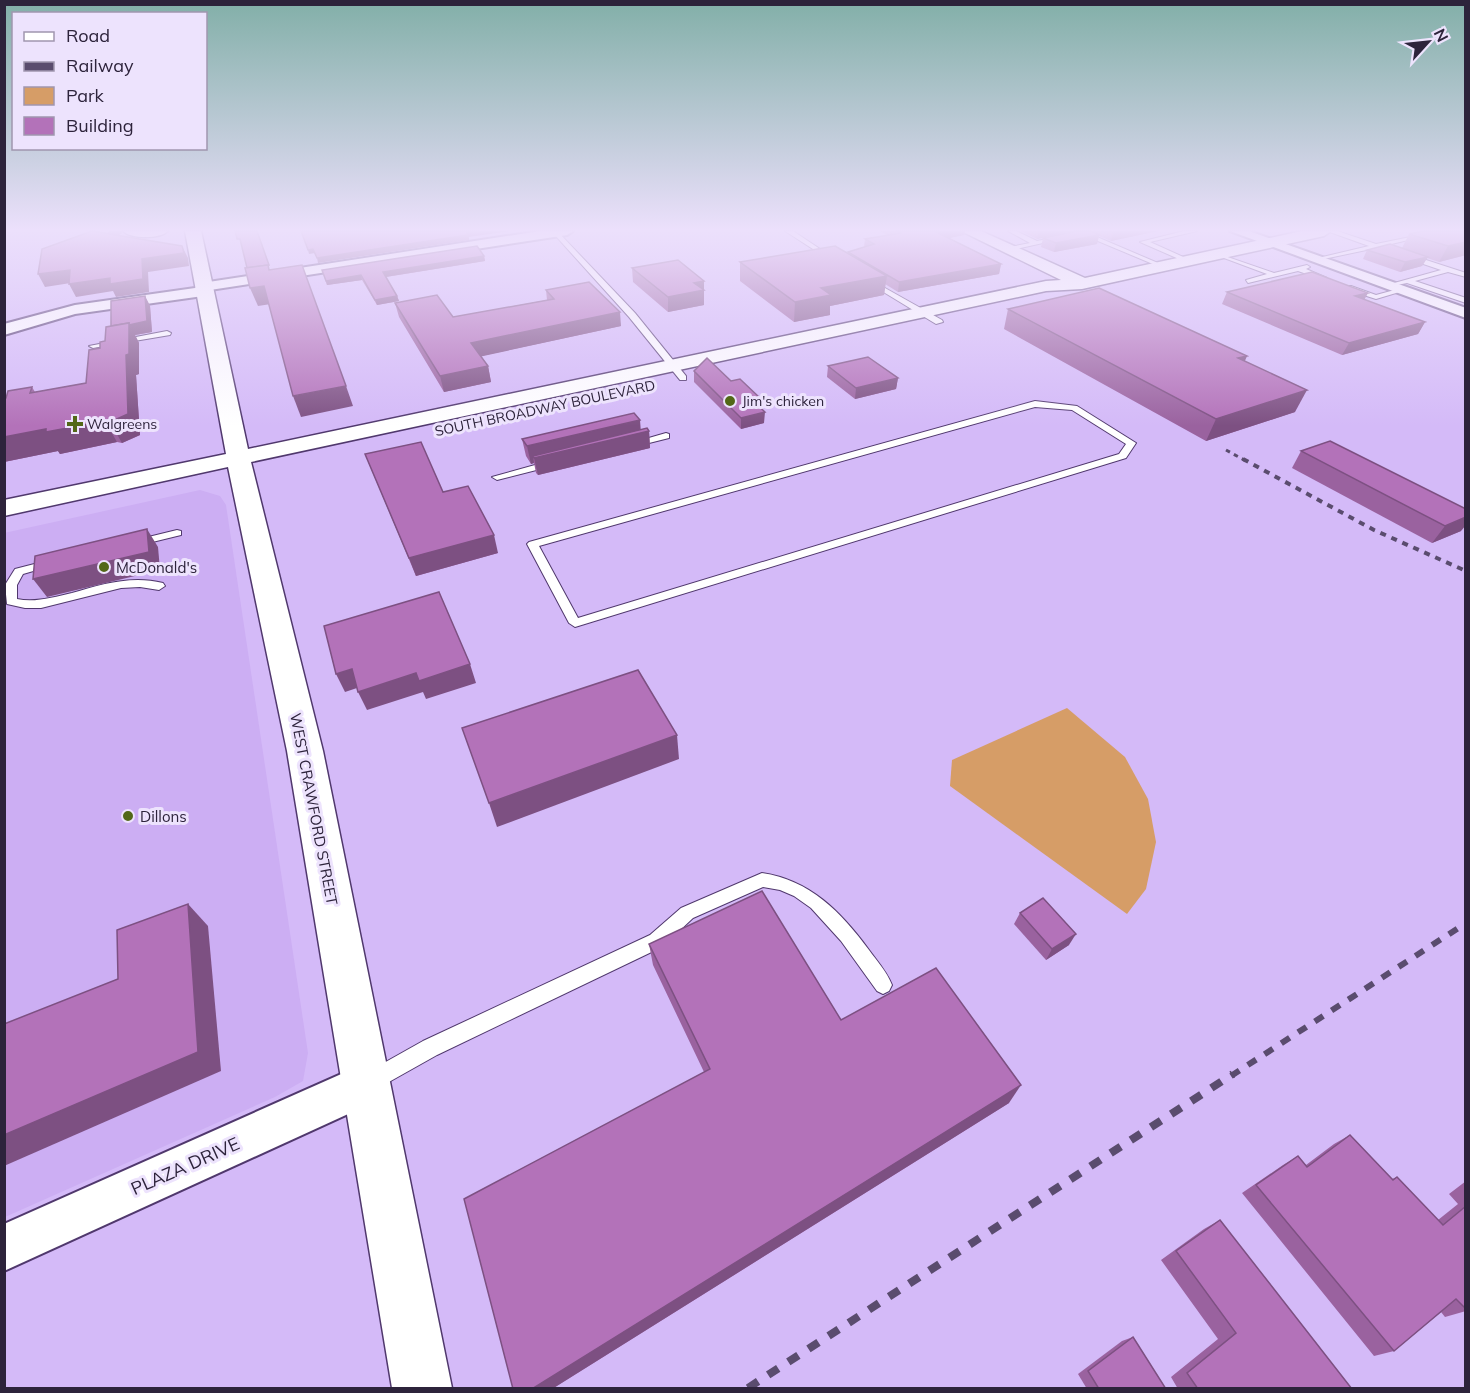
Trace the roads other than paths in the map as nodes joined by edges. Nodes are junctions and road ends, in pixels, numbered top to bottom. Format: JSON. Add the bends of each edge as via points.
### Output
{"nodes":[{"id":1,"x":162,"y":296,"type":"edge"},
{"id":2,"x":204,"y":296,"type":"edge"},
{"id":3,"x":615,"y":296,"type":"edge"},
{"id":4,"x":895,"y":296,"type":"edge"},
{"id":5,"x":1009,"y":296,"type":"edge"},
{"id":6,"x":1424,"y":296,"type":"edge"},
{"id":7,"x":1444,"y":296,"type":"edge"},
{"id":8,"x":1466,"y":301,"type":"edge"},
{"id":9,"x":1466,"y":313,"type":"edge"},
{"id":10,"x":931,"y":317,"type":"junction"},
{"id":11,"x":4,"y":330,"type":"edge"},
{"id":12,"x":167,"y":330,"type":"dead end"},
{"id":13,"x":93,"y":343,"type":"dead end"},
{"id":14,"x":677,"y":372,"type":"junction"},
{"id":15,"x":666,"y":436,"type":"dead end"},
{"id":16,"x":621,"y":447,"type":"edge"},
{"id":17,"x":1123,"y":456,"type":"joint"},
{"id":18,"x":565,"y":460,"type":"edge"},
{"id":19,"x":240,"y":466,"type":"junction"},
{"id":20,"x":497,"y":477,"type":"dead end"},
{"id":21,"x":4,"y":508,"type":"edge"},
{"id":22,"x":4,"y":527,"type":"edge"},
{"id":23,"x":177,"y":530,"type":"dead end"},
{"id":24,"x":121,"y":544,"type":"edge"},
{"id":25,"x":4,"y":573,"type":"edge"},
{"id":26,"x":159,"y":586,"type":"dead end"},
{"id":27,"x":43,"y":602,"type":"junction"},
{"id":28,"x":4,"y":609,"type":"edge"},
{"id":29,"x":883,"y":985,"type":"dead end"},
{"id":30,"x":366,"y":1084,"type":"junction"},
{"id":31,"x":4,"y":1248,"type":"edge"},
{"id":32,"x":422,"y":1389,"type":"edge"}],
"edges":[{"from":1,"to":11,"type":"street","via":[[55,314]]},
{"from":2,"to":19,"type":"main road","name":"WEST CRAWFORD STREET"},
{"from":3,"to":14,"type":"lane"},
{"from":4,"to":10,"type":"lane"},
{"from":5,"to":10,"type":"main road","name":"SOUTH BROADWAY BOULEVARD"},
{"from":6,"to":9,"type":"street"},
{"from":7,"to":8,"type":"lane"},
{"from":10,"to":14,"type":"main road","name":"SOUTH BROADWAY BOULEVARD"},
{"from":12,"to":13,"type":"lane"},
{"from":14,"to":19,"type":"main road","name":"SOUTH BROADWAY BOULEVARD"},
{"from":15,"to":16,"type":"lane"},
{"from":17,"to":17,"type":"lane","via":[[575,623],[533,544],[1035,404],[1074,408],[1131,443]]},
{"from":18,"to":20,"type":"lane"},
{"from":19,"to":21,"type":"main road","name":"SOUTH BROADWAY BOULEVARD"},
{"from":19,"to":22,"type":"main road","name":"SOUTH BROADWAY BOULEVARD"},
{"from":19,"to":30,"type":"main road","name":"WEST CRAWFORD STREET","via":[[305,752]]},
{"from":23,"to":24,"type":"lane"},
{"from":25,"to":27,"type":"lane","via":[[22,565],[64,557],[19,572],[13,578],[11,601]]},
{"from":26,"to":27,"type":"lane","via":[[138,581],[115,584]]},
{"from":27,"to":28,"type":"lane"},
{"from":29,"to":30,"type":"lane","via":[[845,931],[819,907],[774,880],[762,880],[687,913],[656,941],[430,1048]]},
{"from":30,"to":31,"type":"street","name":"PLAZA DRIVE"},
{"from":30,"to":32,"type":"main road","name":"WEST CRAWFORD STREET"}]}
